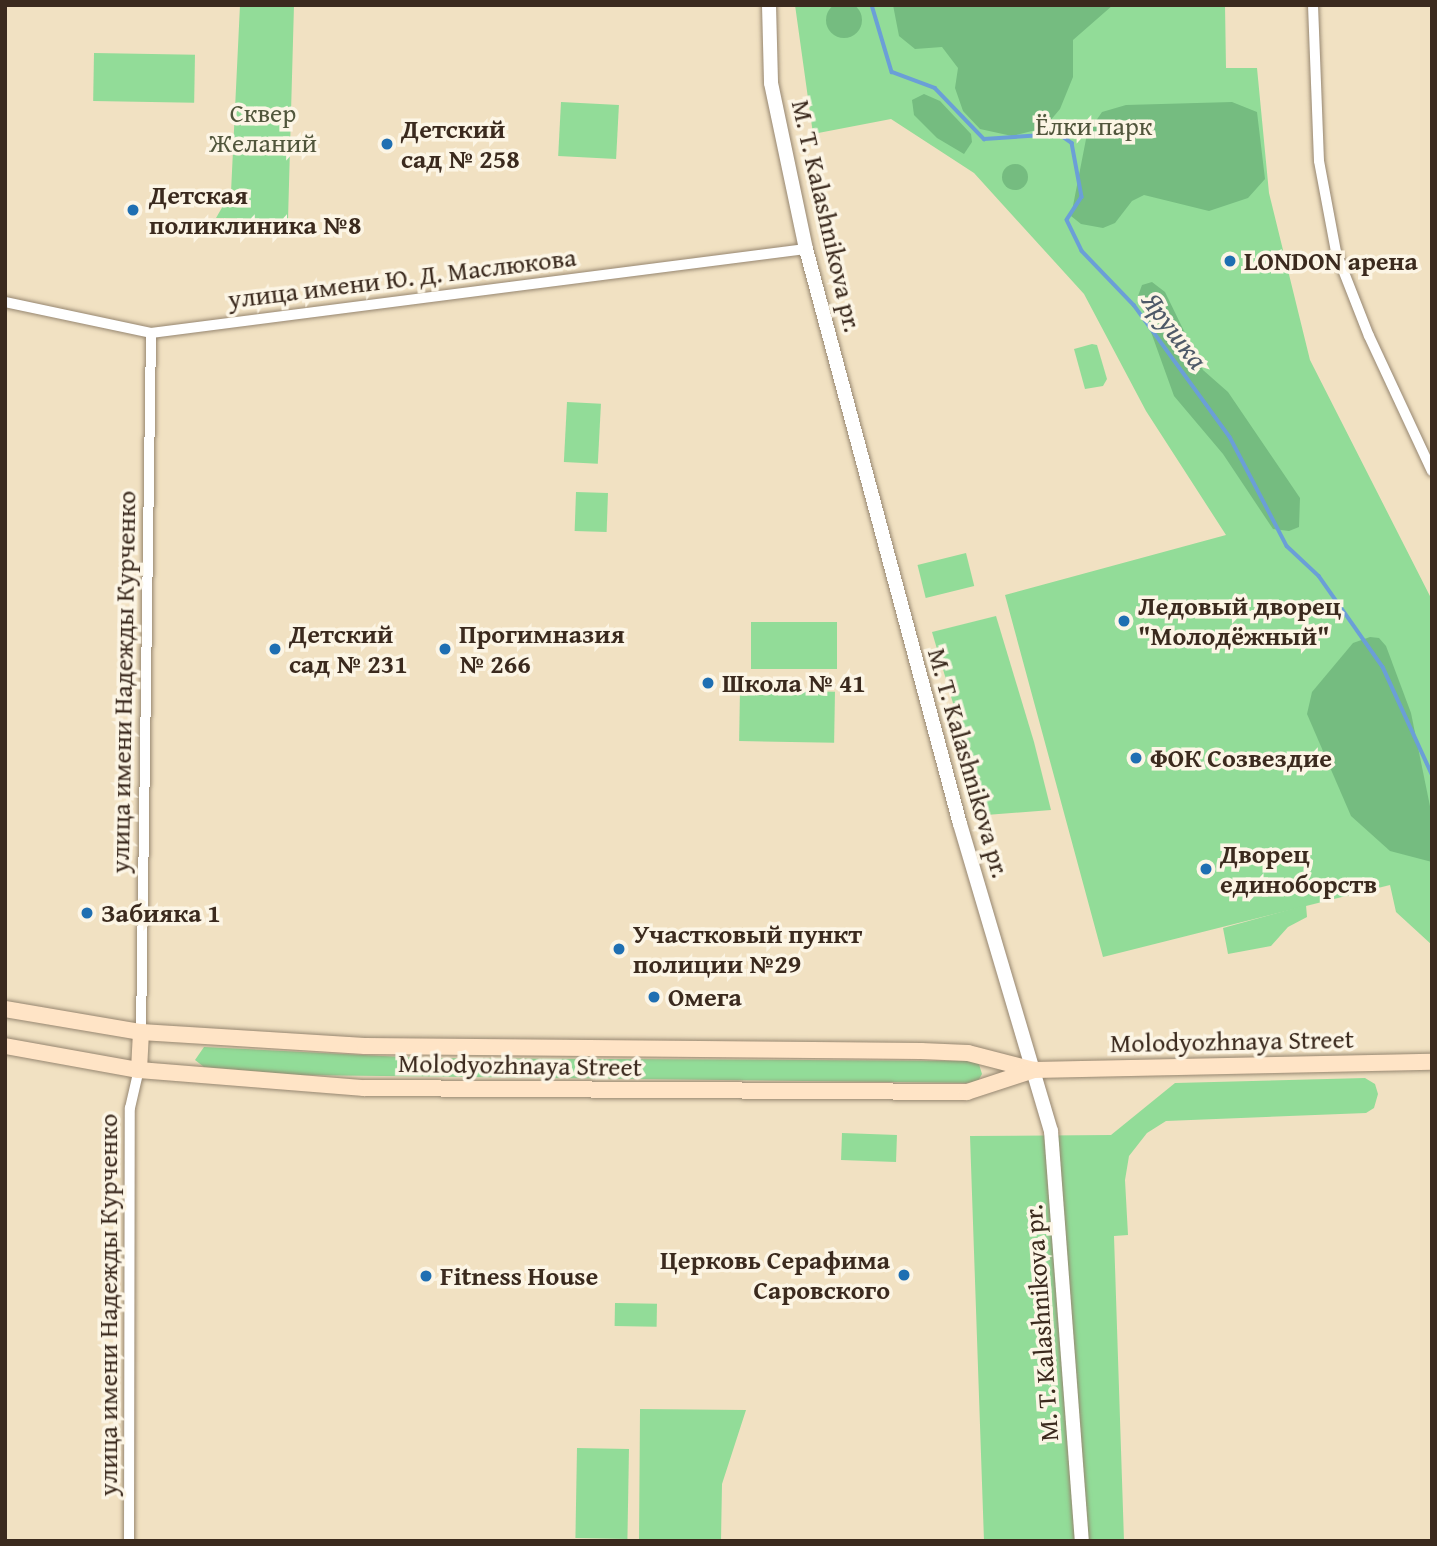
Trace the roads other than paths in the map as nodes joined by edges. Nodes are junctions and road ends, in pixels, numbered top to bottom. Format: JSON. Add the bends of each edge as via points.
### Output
{"nodes":[{"id":1,"x":769,"y":5,"type":"edge"},
{"id":2,"x":1313,"y":5,"type":"edge"},
{"id":3,"x":806,"y":249,"type":"junction"},
{"id":4,"x":5,"y":302,"type":"edge"},
{"id":5,"x":151,"y":332,"type":"junction"},
{"id":6,"x":1432,"y":471,"type":"edge"},
{"id":7,"x":5,"y":1009,"type":"edge"},
{"id":8,"x":141,"y":1032,"type":"junction"},
{"id":9,"x":5,"y":1046,"type":"edge"},
{"id":10,"x":1432,"y":1062,"type":"edge"},
{"id":11,"x":139,"y":1070,"type":"junction"},
{"id":12,"x":1034,"y":1070,"type":"junction"},
{"id":13,"x":129,"y":1541,"type":"edge"},
{"id":14,"x":1082,"y":1541,"type":"edge"}],
"edges":[{"from":1,"to":3,"type":"street","name":"M. T. Kalashnikova pr.","via":[[771,83]]},
{"from":2,"to":6,"type":"street","via":[[1319,161],[1336,252],[1369,336]]},
{"from":3,"to":5,"type":"street","name":"улица имени Ю. Д. Маслюкова"},
{"from":3,"to":12,"type":"street","name":"M. T. Kalashnikova pr.","via":[[950,788]]},
{"from":4,"to":5,"type":"street","name":"улица имени Ю. Д. Маслюкова"},
{"from":5,"to":8,"type":"street","name":"улица имени Надежды Курченко"},
{"from":7,"to":8,"type":"main road","name":"Molodyozhnaya Street"},
{"from":8,"to":11,"type":"main road"},
{"from":8,"to":12,"type":"main road","name":"Molodyozhnaya Street","via":[[365,1046],[968,1053]]},
{"from":9,"to":11,"type":"main road","name":"Molodyozhnaya Street"},
{"from":10,"to":12,"type":"main road","name":"Molodyozhnaya Street"},
{"from":11,"to":12,"type":"main road","name":"Molodyozhnaya Street","via":[[364,1088],[967,1093]]},
{"from":11,"to":13,"type":"street","name":"улица имени Надежды Курченко","via":[[130,1108]]},
{"from":12,"to":14,"type":"street","name":"M. T. Kalashnikova pr.","via":[[1051,1131]]}]}
